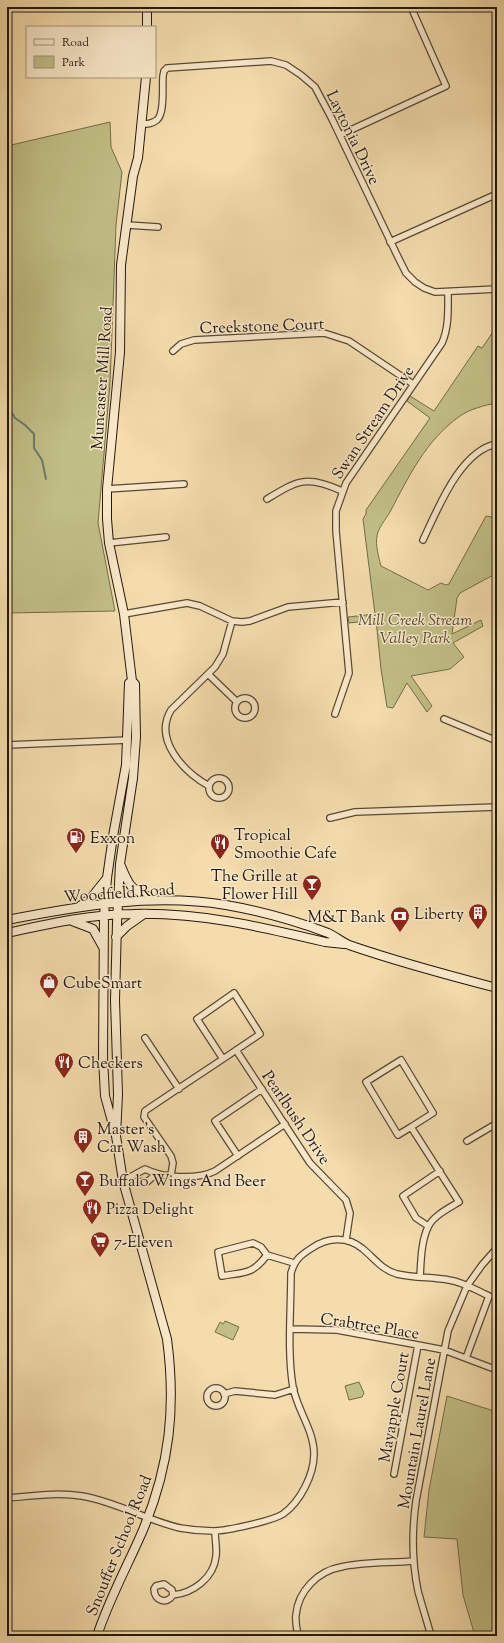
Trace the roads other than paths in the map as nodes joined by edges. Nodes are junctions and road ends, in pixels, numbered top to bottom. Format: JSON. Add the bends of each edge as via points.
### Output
{"nodes":[{"id":1,"x":147,"y":7,"type":"edge"},
{"id":2,"x":357,"y":7,"type":"edge"},
{"id":3,"x":373,"y":7,"type":"edge"},
{"id":4,"x":410,"y":7,"type":"edge"},
{"id":5,"x":147,"y":26,"type":"edge"},
{"id":6,"x":146,"y":78,"type":"edge"},
{"id":7,"x":141,"y":124,"type":"junction"},
{"id":8,"x":340,"y":135,"type":"junction"},
{"id":9,"x":497,"y":194,"type":"edge"},
{"id":10,"x":127,"y":225,"type":"junction"},
{"id":11,"x":158,"y":227,"type":"dead end"},
{"id":12,"x":390,"y":242,"type":"junction"},
{"id":13,"x":497,"y":289,"type":"edge"},
{"id":14,"x":448,"y":292,"type":"junction"},
{"id":15,"x":173,"y":351,"type":"dead end"},
{"id":16,"x":413,"y":384,"type":"junction"},
{"id":17,"x":497,"y":444,"type":"edge"},
{"id":18,"x":184,"y":484,"type":"dead end"},
{"id":19,"x":107,"y":489,"type":"junction"},
{"id":20,"x":342,"y":491,"type":"junction"},
{"id":21,"x":267,"y":500,"type":"dead end"},
{"id":22,"x":166,"y":537,"type":"dead end"},
{"id":23,"x":423,"y":540,"type":"dead end"},
{"id":24,"x":109,"y":543,"type":"junction"},
{"id":25,"x":343,"y":602,"type":"junction"},
{"id":26,"x":124,"y":614,"type":"junction"},
{"id":27,"x":232,"y":621,"type":"junction"},
{"id":28,"x":208,"y":674,"type":"junction"},
{"id":29,"x":132,"y":681,"type":"junction"},
{"id":30,"x":237,"y":702,"type":"dead end"},
{"id":31,"x":335,"y":714,"type":"dead end"},
{"id":32,"x":444,"y":719,"type":"dead end"},
{"id":33,"x":128,"y":740,"type":"junction"},
{"id":34,"x":497,"y":740,"type":"edge"},
{"id":35,"x":7,"y":745,"type":"edge"},
{"id":36,"x":209,"y":786,"type":"dead end"},
{"id":37,"x":497,"y":807,"type":"edge"},
{"id":38,"x":330,"y":818,"type":"dead end"},
{"id":39,"x":120,"y":864,"type":"junction"},
{"id":40,"x":107,"y":878,"type":"junction"},
{"id":41,"x":156,"y":900,"type":"junction"},
{"id":42,"x":117,"y":903,"type":"junction"},
{"id":43,"x":105,"y":904,"type":"junction"},
{"id":44,"x":79,"y":907,"type":"junction"},
{"id":45,"x":144,"y":914,"type":"junction"},
{"id":46,"x":117,"y":915,"type":"junction"},
{"id":47,"x":104,"y":916,"type":"junction"},
{"id":48,"x":7,"y":920,"type":"edge"},
{"id":49,"x":70,"y":920,"type":"junction"},
{"id":50,"x":7,"y":933,"type":"edge"},
{"id":51,"x":116,"y":937,"type":"junction"},
{"id":52,"x":347,"y":944,"type":"junction"},
{"id":53,"x":103,"y":948,"type":"junction"},
{"id":54,"x":497,"y":988,"type":"edge"},
{"id":55,"x":145,"y":1038,"type":"dead end"},
{"id":56,"x":236,"y":1050,"type":"junction"},
{"id":57,"x":223,"y":1059,"type":"junction"},
{"id":58,"x":179,"y":1089,"type":"junction"},
{"id":59,"x":262,"y":1089,"type":"junction"},
{"id":60,"x":285,"y":1124,"type":"junction"},
{"id":61,"x":496,"y":1126,"type":"edge"},
{"id":62,"x":411,"y":1127,"type":"junction"},
{"id":63,"x":116,"y":1136,"type":"junction"},
{"id":64,"x":467,"y":1141,"type":"dead end"},
{"id":65,"x":238,"y":1156,"type":"junction"},
{"id":66,"x":440,"y":1171,"type":"junction"},
{"id":67,"x":155,"y":1175,"type":"junction"},
{"id":68,"x":171,"y":1175,"type":"junction"},
{"id":69,"x":123,"y":1181,"type":"junction"},
{"id":70,"x":428,"y":1226,"type":"junction"},
{"id":71,"x":346,"y":1240,"type":"junction"},
{"id":72,"x":497,"y":1248,"type":"edge"},
{"id":73,"x":267,"y":1255,"type":"junction"},
{"id":74,"x":294,"y":1263,"type":"junction"},
{"id":75,"x":420,"y":1277,"type":"junction"},
{"id":76,"x":467,"y":1286,"type":"junction"},
{"id":77,"x":291,"y":1329,"type":"junction"},
{"id":78,"x":418,"y":1345,"type":"junction"},
{"id":79,"x":444,"y":1350,"type":"junction"},
{"id":80,"x":466,"y":1358,"type":"junction"},
{"id":81,"x":497,"y":1370,"type":"edge"},
{"id":82,"x":294,"y":1390,"type":"junction"},
{"id":83,"x":224,"y":1394,"type":"dead end"},
{"id":84,"x":394,"y":1474,"type":"dead end"},
{"id":85,"x":7,"y":1498,"type":"edge"},
{"id":86,"x":148,"y":1518,"type":"junction"},
{"id":87,"x":215,"y":1531,"type":"junction"},
{"id":88,"x":414,"y":1561,"type":"junction"},
{"id":89,"x":173,"y":1595,"type":"dead end"},
{"id":90,"x":97,"y":1636,"type":"edge"},
{"id":91,"x":298,"y":1636,"type":"edge"},
{"id":92,"x":431,"y":1636,"type":"edge"}],
"edges":[{"from":1,"to":5,"type":"main road"},
{"from":2,"to":3,"type":"street"},
{"from":4,"to":8,"type":"street","via":[[446,86]]},
{"from":6,"to":7,"type":"main road","name":"Muncaster Mill Road"},
{"from":7,"to":8,"type":"street","name":"Laytonia Drive","via":[[150,124],[160,115],[163,76],[167,68],[271,60],[286,65],[315,87]]},
{"from":7,"to":10,"type":"main road","name":"Muncaster Mill Road"},
{"from":8,"to":12,"type":"street","name":"Laytonia Drive"},
{"from":9,"to":12,"type":"street"},
{"from":10,"to":11,"type":"street"},
{"from":10,"to":19,"type":"main road","name":"Muncaster Mill Road","via":[[121,265],[120,352]]},
{"from":12,"to":14,"type":"street","name":"Laytonia Drive","via":[[406,273],[415,282],[435,292]]},
{"from":13,"to":14,"type":"street","name":"Laytonia Drive"},
{"from":14,"to":16,"type":"street","name":"Swan Stream Drive","via":[[446,335]]},
{"from":15,"to":16,"type":"street","name":"Creekstone Court","via":[[181,344],[194,340],[324,333],[349,341]]},
{"from":16,"to":20,"type":"street","name":"Swan Stream Drive"},
{"from":17,"to":23,"type":"street","via":[[484,449],[469,460],[452,481]]},
{"from":18,"to":19,"type":"street"},
{"from":19,"to":24,"type":"main road","name":"Muncaster Mill Road"},
{"from":20,"to":21,"type":"street","via":[[324,483],[306,481],[289,486]]},
{"from":20,"to":25,"type":"street","name":"Swan Stream Drive","via":[[336,511],[336,531]]},
{"from":22,"to":24,"type":"street"},
{"from":24,"to":26,"type":"main road","name":"Muncaster Mill Road"},
{"from":25,"to":27,"type":"street","via":[[288,607],[250,622]]},
{"from":25,"to":31,"type":"street","name":"Swan Stream Drive","via":[[349,673]]},
{"from":26,"to":27,"type":"street","via":[[187,603],[200,606]]},
{"from":26,"to":29,"type":"main road","name":"Muncaster Mill Road"},
{"from":27,"to":28,"type":"street","via":[[223,654]]},
{"from":28,"to":30,"type":"street"},
{"from":28,"to":36,"type":"street","via":[[171,710],[165,725],[172,752],[192,774]]},
{"from":29,"to":33,"type":"main road","name":"Muncaster Mill Road","via":[[129,683]]},
{"from":29,"to":39,"type":"main road","name":"Muncaster Mill Road","via":[[135,684],[135,751]]},
{"from":32,"to":34,"type":"street"},
{"from":33,"to":35,"type":"street"},
{"from":33,"to":40,"type":"main road","name":"Muncaster Mill Road","via":[[124,782]]},
{"from":37,"to":38,"type":"street","via":[[355,812]]},
{"from":39,"to":41,"type":"main road","via":[[131,887]]},
{"from":39,"to":42,"type":"main road","name":"Muncaster Mill Road"},
{"from":40,"to":43,"type":"main road","name":"Muncaster Mill Road"},
{"from":40,"to":44,"type":"main road","via":[[91,898]]},
{"from":41,"to":42,"type":"main road","name":"Woodfield Road"},
{"from":41,"to":52,"type":"main road","name":"Woodfield Road","via":[[202,902],[251,911],[329,934]]},
{"from":42,"to":43,"type":"main road","name":"Woodfield Road"},
{"from":42,"to":46,"type":"main road","name":"Muncaster Mill Road"},
{"from":43,"to":44,"type":"main road","name":"Woodfield Road"},
{"from":43,"to":47,"type":"main road","name":"Muncaster Mill Road"},
{"from":44,"to":48,"type":"main road","name":"Woodfield Road"},
{"from":45,"to":46,"type":"main road","name":"Woodfield Road"},
{"from":45,"to":51,"type":"main road"},
{"from":45,"to":52,"type":"main road","name":"Woodfield Road","via":[[215,918],[326,942]]},
{"from":46,"to":47,"type":"main road","name":"Woodfield Road"},
{"from":46,"to":51,"type":"main road","name":"Snouffer School Road"},
{"from":47,"to":49,"type":"main road","name":"Woodfield Road"},
{"from":47,"to":53,"type":"main road","name":"Snouffer School Road"},
{"from":49,"to":50,"type":"main road","name":"Woodfield Road"},
{"from":49,"to":53,"type":"main road","via":[[93,929]]},
{"from":51,"to":63,"type":"main road","name":"Snouffer School Road"},
{"from":52,"to":54,"type":"main road","name":"Woodfield Road","via":[[418,967]]},
{"from":53,"to":63,"type":"main road","name":"Snouffer School Road","via":[[103,1058],[106,1096]]},
{"from":55,"to":58,"type":"street"},
{"from":56,"to":57,"type":"street"},
{"from":56,"to":57,"type":"street","via":[[260,1034],[234,993],[197,1019]]},
{"from":56,"to":59,"type":"street","name":"Pearlbush Drive"},
{"from":57,"to":58,"type":"street"},
{"from":58,"to":68,"type":"street","via":[[144,1114],[171,1156]]},
{"from":59,"to":60,"type":"street","name":"Pearlbush Drive"},
{"from":59,"to":65,"type":"street","via":[[215,1121]]},
{"from":60,"to":65,"type":"street"},
{"from":60,"to":71,"type":"street","name":"Pearlbush Drive","via":[[310,1163],[346,1200],[350,1212]]},
{"from":61,"to":64,"type":"street"},
{"from":62,"to":62,"type":"street","via":[[398,1135],[366,1082],[401,1060],[433,1112]]},
{"from":62,"to":66,"type":"street"},
{"from":63,"to":69,"type":"main road","name":"Snouffer School Road"},
{"from":65,"to":68,"type":"street","via":[[206,1176]]},
{"from":66,"to":70,"type":"street","via":[[459,1202]]},
{"from":66,"to":70,"type":"street","via":[[403,1196],[416,1218]]},
{"from":67,"to":68,"type":"street"},
{"from":67,"to":69,"type":"street","via":[[147,1182]]},
{"from":67,"to":69,"type":"street","via":[[145,1170]]},
{"from":69,"to":86,"type":"main road","name":"Snouffer School Road","via":[[163,1322],[170,1364],[170,1434],[160,1483]]},
{"from":70,"to":75,"type":"street","via":[[422,1247]]},
{"from":71,"to":74,"type":"street","via":[[332,1239],[316,1245]]},
{"from":71,"to":75,"type":"street","via":[[362,1248],[388,1270]]},
{"from":72,"to":76,"type":"street","name":"Mountain Laurel Lane"},
{"from":73,"to":73,"type":"street","via":[[261,1247],[253,1243],[218,1252],[222,1276],[251,1271],[259,1266]]},
{"from":73,"to":74,"type":"street"},
{"from":74,"to":77,"type":"street","via":[[291,1273]]},
{"from":75,"to":76,"type":"street","via":[[450,1280]]},
{"from":76,"to":79,"type":"street","name":"Mountain Laurel Lane","via":[[448,1331]]},
{"from":76,"to":80,"type":"street","via":[[489,1296]]},
{"from":77,"to":78,"type":"street","name":"Crabtree Place","via":[[337,1330]]},
{"from":77,"to":82,"type":"street","via":[[291,1372]]},
{"from":78,"to":79,"type":"street","name":"Crabtree Place"},
{"from":78,"to":84,"type":"street","name":"Mayapple Court"},
{"from":79,"to":80,"type":"street","name":"Crabtree Place"},
{"from":79,"to":88,"type":"street","name":"Mountain Laurel Lane","via":[[416,1501]]},
{"from":80,"to":81,"type":"street","name":"Crabtree Place"},
{"from":82,"to":83,"type":"street","via":[[275,1395],[235,1391]]},
{"from":82,"to":87,"type":"street","via":[[314,1454],[302,1494],[283,1514],[268,1520]]},
{"from":85,"to":86,"type":"street","via":[[59,1494],[81,1496],[120,1505]]},
{"from":86,"to":87,"type":"street","via":[[180,1528]]},
{"from":86,"to":90,"type":"main road","name":"Snouffer School Road"},
{"from":87,"to":89,"type":"street","via":[[216,1557],[211,1572],[196,1587]]},
{"from":88,"to":91,"type":"street","via":[[341,1567],[320,1575],[302,1594],[296,1614]]},
{"from":88,"to":92,"type":"street","name":"Mountain Laurel Lane","via":[[418,1590]]}]}
